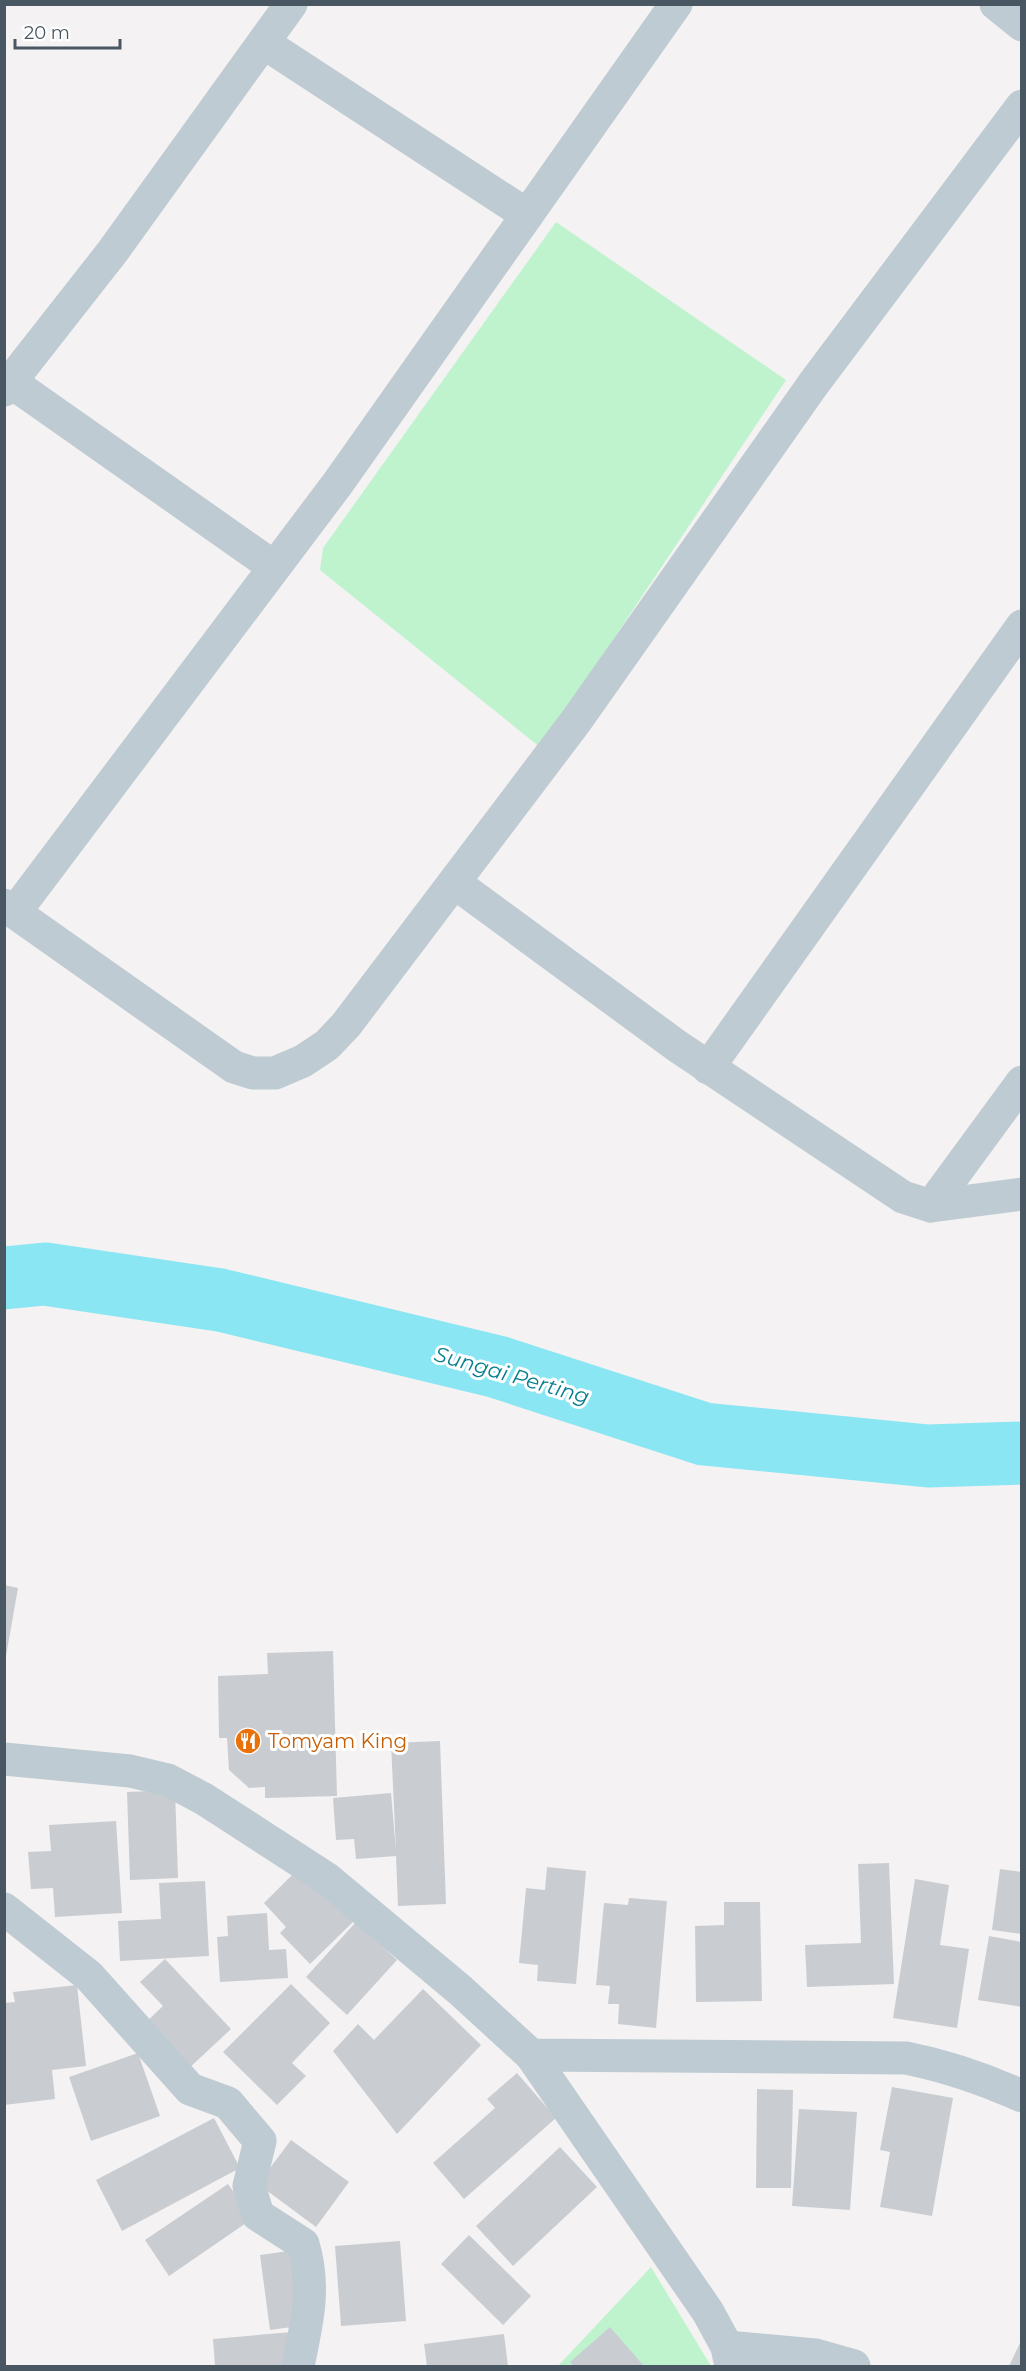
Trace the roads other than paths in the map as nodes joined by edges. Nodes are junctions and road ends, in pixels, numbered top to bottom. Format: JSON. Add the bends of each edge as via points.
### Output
{"nodes":[{"id":1,"x":291,"y":4,"type":"edge"},
{"id":2,"x":676,"y":4,"type":"edge"},
{"id":3,"x":996,"y":4,"type":"edge"},
{"id":4,"x":1022,"y":25,"type":"edge"},
{"id":5,"x":264,"y":43,"type":"junction"},
{"id":6,"x":1022,"y":106,"type":"edge"},
{"id":7,"x":527,"y":215,"type":"junction"},
{"id":8,"x":8,"y":386,"type":"edge"},
{"id":9,"x":274,"y":567,"type":"junction"},
{"id":10,"x":1022,"y":626,"type":"edge"},
{"id":11,"x":455,"y":883,"type":"junction"},
{"id":12,"x":10,"y":908,"type":"edge"},
{"id":13,"x":708,"y":1068,"type":"junction"},
{"id":14,"x":1022,"y":1082,"type":"edge"},
{"id":15,"x":1022,"y":1194,"type":"edge"},
{"id":16,"x":931,"y":1206,"type":"junction"},
{"id":17,"x":4,"y":1759,"type":"edge"},
{"id":18,"x":4,"y":1909,"type":"edge"},
{"id":19,"x":531,"y":2055,"type":"junction"},
{"id":20,"x":1022,"y":2096,"type":"edge"},
{"id":21,"x":729,"y":2357,"type":"edge"},
{"id":22,"x":298,"y":2367,"type":"edge"},
{"id":23,"x":854,"y":2367,"type":"edge"}],
"edges":[{"from":1,"to":5,"type":"street"},
{"from":2,"to":7,"type":"street"},
{"from":3,"to":4,"type":"street"},
{"from":5,"to":7,"type":"street"},
{"from":5,"to":8,"type":"street"},
{"from":6,"to":11,"type":"street","via":[[814,383],[583,711]]},
{"from":7,"to":9,"type":"street"},
{"from":8,"to":9,"type":"street"},
{"from":9,"to":12,"type":"street"},
{"from":10,"to":13,"type":"street"},
{"from":11,"to":12,"type":"street","via":[[327,1045],[275,1073],[253,1073],[234,1067]]},
{"from":11,"to":13,"type":"street"},
{"from":13,"to":16,"type":"street","via":[[903,1197]]},
{"from":14,"to":16,"type":"street"},
{"from":15,"to":16,"type":"street"},
{"from":17,"to":19,"type":"street","via":[[130,1772],[168,1780],[204,1799],[326,1878]]},
{"from":18,"to":22,"type":"street","via":[[89,1976],[190,2089],[228,2103],[260,2141],[249,2186],[258,2215],[303,2244],[309,2266],[311,2298]]},
{"from":19,"to":20,"type":"street","via":[[906,2058],[988,2081]]},
{"from":19,"to":21,"type":"street","via":[[708,2312]]},
{"from":21,"to":23,"type":"street","via":[[815,2355]]}]}
